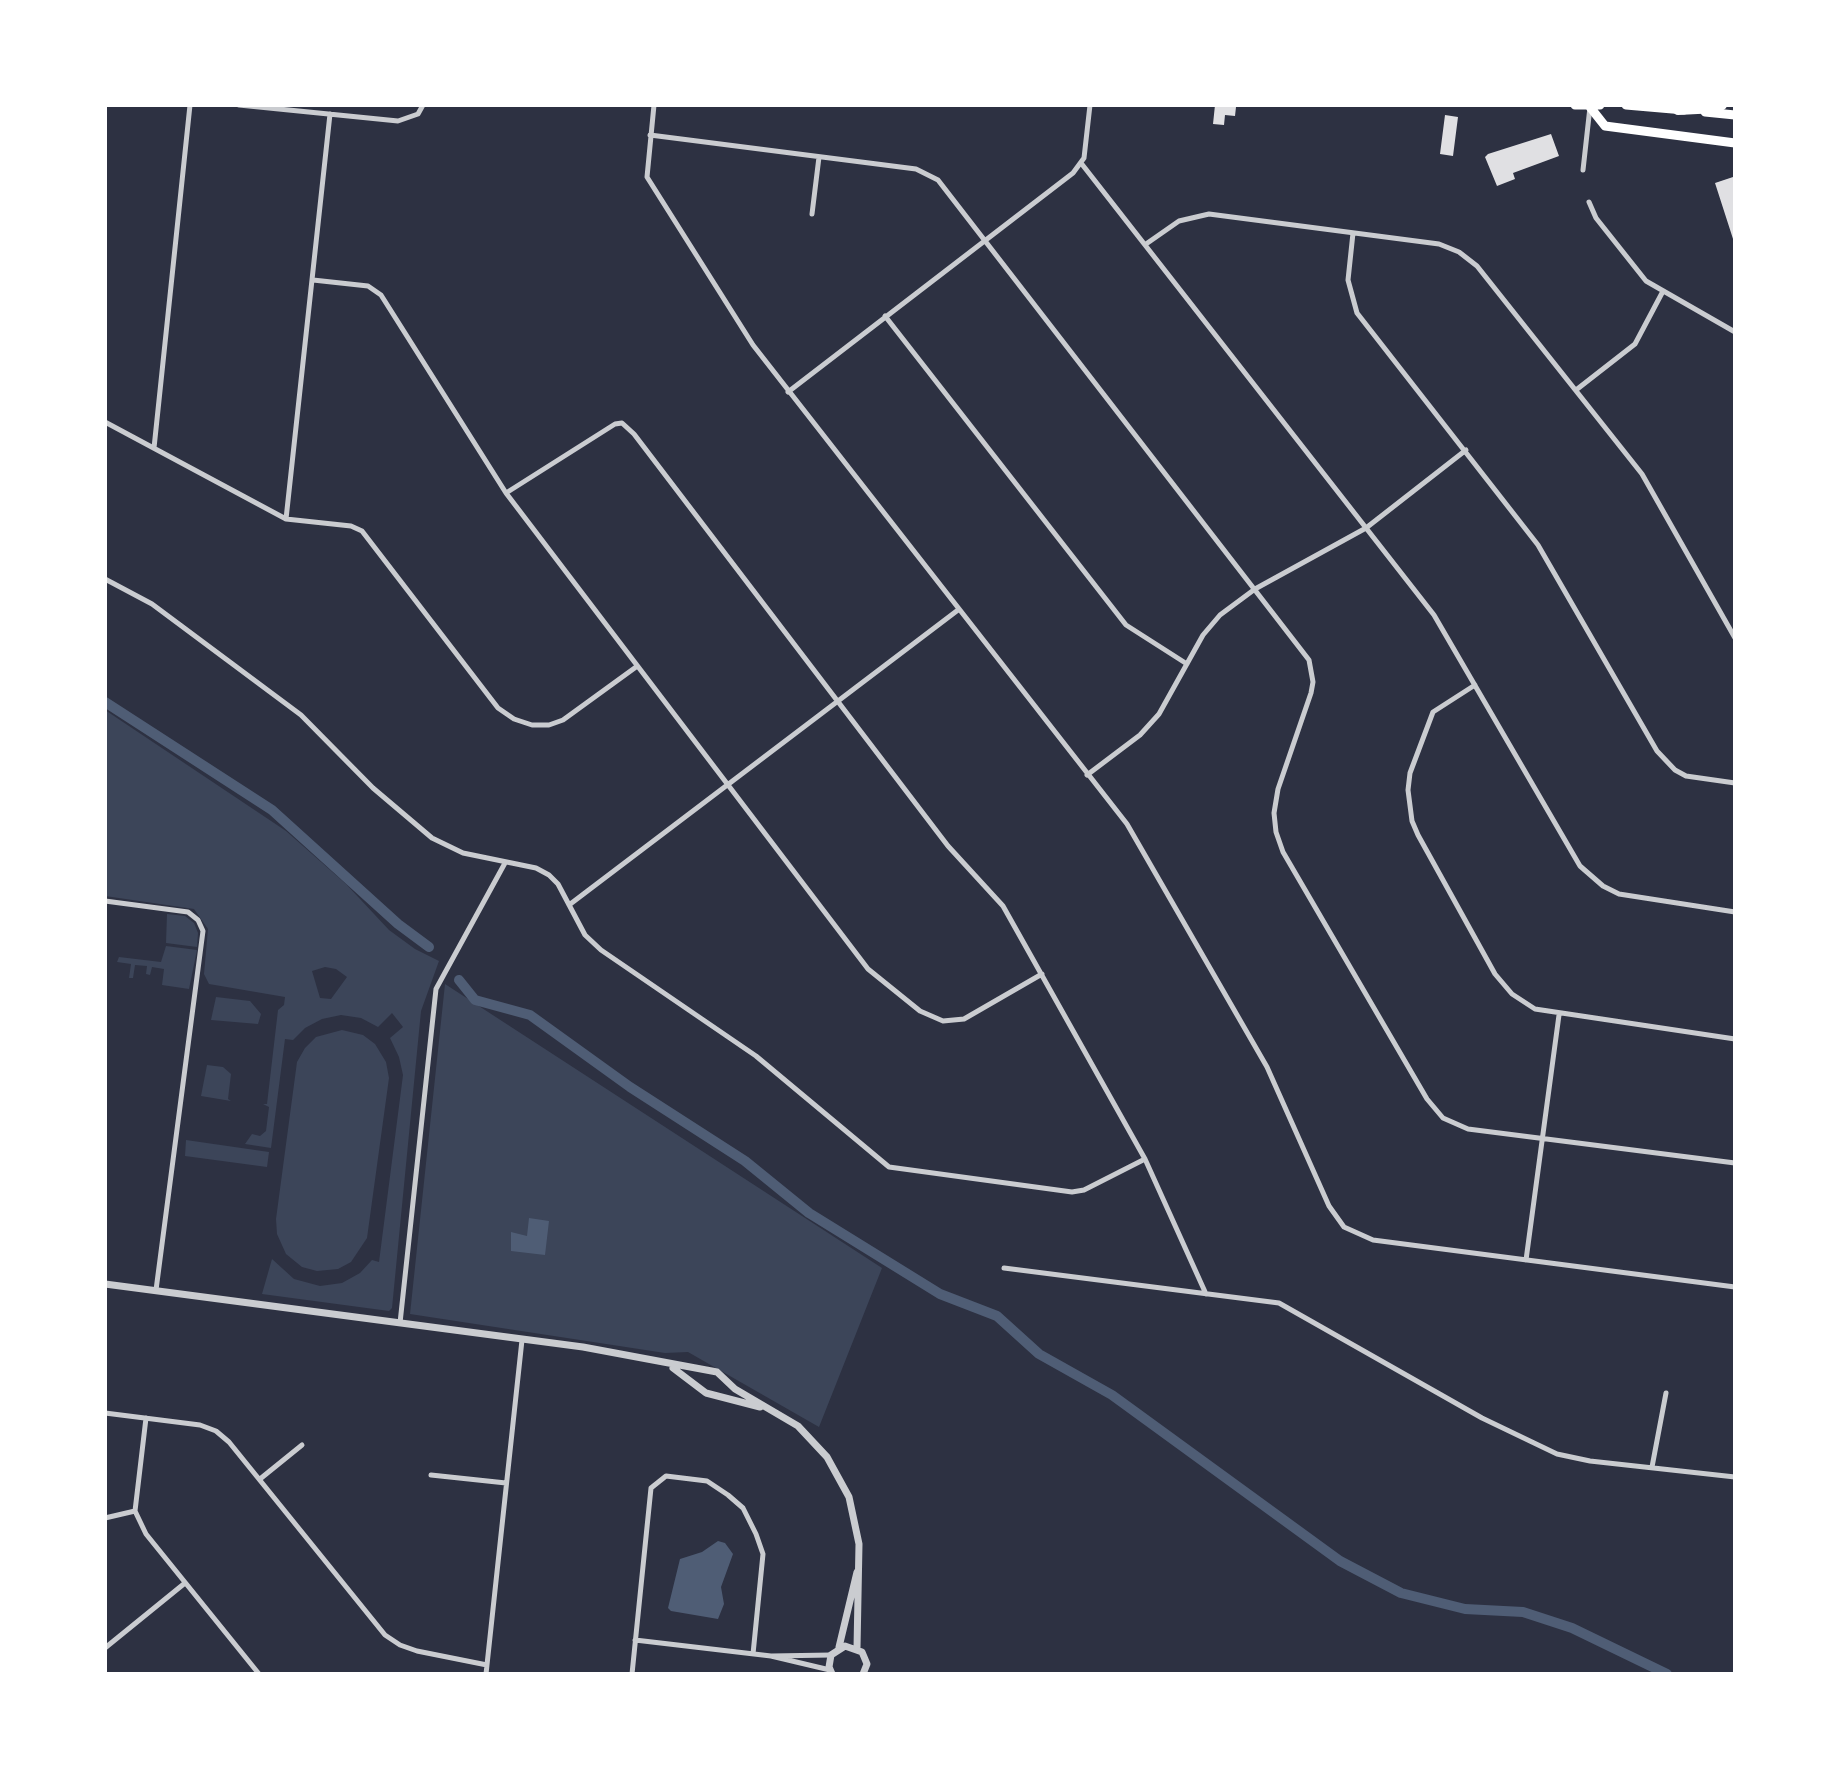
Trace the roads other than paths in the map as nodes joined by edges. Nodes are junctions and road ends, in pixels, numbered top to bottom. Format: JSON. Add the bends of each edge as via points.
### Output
{"nodes":[{"id":1,"x":190,"y":105,"type":"edge"},
{"id":2,"x":239,"y":105,"type":"edge"},
{"id":3,"x":423,"y":105,"type":"edge"},
{"id":4,"x":654,"y":105,"type":"edge"},
{"id":5,"x":1090,"y":105,"type":"edge"},
{"id":6,"x":1575,"y":105,"type":"edge"},
{"id":7,"x":1626,"y":105,"type":"edge"},
{"id":8,"x":1722,"y":105,"type":"edge"},
{"id":9,"x":1595,"y":106,"type":"edge"},
{"id":10,"x":1678,"y":110,"type":"junction"},
{"id":11,"x":330,"y":114,"type":"junction"},
{"id":12,"x":1735,"y":115,"type":"edge"},
{"id":13,"x":650,"y":135,"type":"junction"},
{"id":14,"x":1735,"y":143,"type":"edge"},
{"id":15,"x":819,"y":157,"type":"junction"},
{"id":16,"x":1081,"y":163,"type":"junction"},
{"id":17,"x":1583,"y":170,"type":"dead end"},
{"id":18,"x":1590,"y":202,"type":"dead end"},
{"id":19,"x":812,"y":214,"type":"dead end"},
{"id":20,"x":1353,"y":233,"type":"junction"},
{"id":21,"x":985,"y":243,"type":"junction"},
{"id":22,"x":1146,"y":244,"type":"junction"},
{"id":23,"x":313,"y":280,"type":"junction"},
{"id":24,"x":1662,"y":293,"type":"junction"},
{"id":25,"x":885,"y":316,"type":"junction"},
{"id":26,"x":1735,"y":332,"type":"edge"},
{"id":27,"x":1576,"y":390,"type":"junction"},
{"id":28,"x":788,"y":392,"type":"junction"},
{"id":29,"x":105,"y":422,"type":"edge"},
{"id":30,"x":153,"y":448,"type":"junction"},
{"id":31,"x":1466,"y":450,"type":"junction"},
{"id":32,"x":506,"y":494,"type":"junction"},
{"id":33,"x":286,"y":519,"type":"junction"},
{"id":34,"x":1366,"y":528,"type":"junction"},
{"id":35,"x":105,"y":579,"type":"edge"},
{"id":36,"x":1255,"y":589,"type":"junction"},
{"id":37,"x":958,"y":610,"type":"junction"},
{"id":38,"x":1735,"y":638,"type":"edge"},
{"id":39,"x":1186,"y":664,"type":"junction"},
{"id":40,"x":636,"y":667,"type":"junction"},
{"id":41,"x":1475,"y":685,"type":"junction"},
{"id":42,"x":838,"y":701,"type":"junction"},
{"id":43,"x":1087,"y":775,"type":"junction"},
{"id":44,"x":1735,"y":783,"type":"edge"},
{"id":45,"x":727,"y":785,"type":"junction"},
{"id":46,"x":505,"y":863,"type":"junction"},
{"id":47,"x":105,"y":901,"type":"edge"},
{"id":48,"x":569,"y":905,"type":"junction"},
{"id":49,"x":1735,"y":912,"type":"edge"},
{"id":50,"x":1042,"y":974,"type":"junction"},
{"id":51,"x":1559,"y":1015,"type":"junction"},
{"id":52,"x":1735,"y":1039,"type":"edge"},
{"id":53,"x":1542,"y":1138,"type":"junction"},
{"id":54,"x":1145,"y":1159,"type":"junction"},
{"id":55,"x":1735,"y":1163,"type":"edge"},
{"id":56,"x":1527,"y":1260,"type":"junction"},
{"id":57,"x":1004,"y":1268,"type":"dead end"},
{"id":58,"x":105,"y":1284,"type":"edge"},
{"id":59,"x":1735,"y":1287,"type":"edge"},
{"id":60,"x":156,"y":1290,"type":"junction"},
{"id":61,"x":1206,"y":1294,"type":"junction"},
{"id":62,"x":400,"y":1323,"type":"junction"},
{"id":63,"x":522,"y":1340,"type":"junction"},
{"id":64,"x":664,"y":1362,"type":"junction"},
{"id":65,"x":1666,"y":1394,"type":"dead end"},
{"id":66,"x":770,"y":1410,"type":"junction"},
{"id":67,"x":105,"y":1413,"type":"edge"},
{"id":68,"x":146,"y":1418,"type":"junction"},
{"id":69,"x":302,"y":1445,"type":"dead end"},
{"id":70,"x":1652,"y":1467,"type":"junction"},
{"id":71,"x":431,"y":1475,"type":"dead end"},
{"id":72,"x":1735,"y":1477,"type":"edge"},
{"id":73,"x":260,"y":1479,"type":"junction"},
{"id":74,"x":506,"y":1483,"type":"junction"},
{"id":75,"x":135,"y":1511,"type":"junction"},
{"id":76,"x":105,"y":1518,"type":"edge"},
{"id":77,"x":857,"y":1572,"type":"junction"},
{"id":78,"x":185,"y":1583,"type":"junction"},
{"id":79,"x":635,"y":1640,"type":"junction"},
{"id":80,"x":839,"y":1647,"type":"junction"},
{"id":81,"x":105,"y":1648,"type":"edge"},
{"id":82,"x":857,"y":1648,"type":"junction"},
{"id":83,"x":753,"y":1654,"type":"junction"},
{"id":84,"x":771,"y":1656,"type":"junction"},
{"id":85,"x":831,"y":1656,"type":"junction"},
{"id":86,"x":487,"y":1665,"type":"junction"},
{"id":87,"x":831,"y":1672,"type":"edge"},
{"id":88,"x":259,"y":1674,"type":"edge"},
{"id":89,"x":486,"y":1674,"type":"edge"},
{"id":90,"x":632,"y":1674,"type":"edge"},
{"id":91,"x":863,"y":1674,"type":"edge"}],
"edges":[{"from":1,"to":30,"type":"street"},
{"from":2,"to":11,"type":"street"},
{"from":3,"to":11,"type":"street","via":[[418,114],[398,121]]},
{"from":4,"to":13,"type":"street"},
{"from":5,"to":16,"type":"street"},
{"from":6,"to":9,"type":"main road"},
{"from":7,"to":10,"type":"main road"},
{"from":8,"to":10,"type":"highway"},
{"from":9,"to":14,"type":"main road","via":[[1605,126]]},
{"from":9,"to":17,"type":"street"},
{"from":10,"to":12,"type":"main road"},
{"from":11,"to":23,"type":"street"},
{"from":13,"to":15,"type":"street"},
{"from":13,"to":28,"type":"street","via":[[647,177]]},
{"from":15,"to":19,"type":"street"},
{"from":15,"to":21,"type":"street","via":[[928,173]]},
{"from":16,"to":21,"type":"street"},
{"from":16,"to":22,"type":"street"},
{"from":18,"to":24,"type":"street","via":[[1596,218],[1646,281]]},
{"from":20,"to":22,"type":"street","via":[[1209,214],[1179,220]]},
{"from":20,"to":27,"type":"street","via":[[1439,244],[1460,252],[1477,266]]},
{"from":20,"to":31,"type":"street","via":[[1348,280],[1357,313]]},
{"from":21,"to":25,"type":"street"},
{"from":21,"to":36,"type":"street"},
{"from":22,"to":34,"type":"street"},
{"from":23,"to":32,"type":"street","via":[[368,286],[381,295]]},
{"from":23,"to":33,"type":"street"},
{"from":24,"to":26,"type":"street"},
{"from":24,"to":27,"type":"street","via":[[1634,344]]},
{"from":25,"to":28,"type":"street"},
{"from":25,"to":39,"type":"street","via":[[1126,625]]},
{"from":27,"to":38,"type":"street","via":[[1642,474]]},
{"from":28,"to":37,"type":"street"},
{"from":29,"to":30,"type":"street"},
{"from":30,"to":33,"type":"street"},
{"from":31,"to":34,"type":"street"},
{"from":31,"to":44,"type":"street","via":[[1538,545],[1657,751],[1686,776]]},
{"from":32,"to":40,"type":"street"},
{"from":32,"to":42,"type":"street","via":[[607,429],[622,423],[627,426]]},
{"from":33,"to":40,"type":"street","via":[[362,531],[498,708],[514,719],[532,725],[563,720]]},
{"from":34,"to":36,"type":"street"},
{"from":34,"to":41,"type":"street","via":[[1434,615]]},
{"from":35,"to":46,"type":"street","via":[[152,604],[301,715],[373,788],[432,838],[463,853]]},
{"from":36,"to":39,"type":"street","via":[[1211,624]]},
{"from":36,"to":53,"type":"street","via":[[1313,671],[1311,693],[1274,813],[1283,852],[1434,1109],[1468,1129]]},
{"from":37,"to":42,"type":"street"},
{"from":37,"to":43,"type":"street"},
{"from":39,"to":43,"type":"street","via":[[1159,714],[1140,735]]},
{"from":40,"to":45,"type":"street"},
{"from":41,"to":49,"type":"street","via":[[1580,866],[1619,894]]},
{"from":41,"to":51,"type":"street","via":[[1441,705],[1427,723],[1409,782],[1412,821],[1495,974],[1512,994],[1535,1009]]},
{"from":42,"to":45,"type":"street"},
{"from":42,"to":50,"type":"street","via":[[948,846],[1003,906]]},
{"from":43,"to":56,"type":"street","via":[[1128,824],[1267,1068],[1329,1206],[1344,1227],[1373,1240]]},
{"from":45,"to":48,"type":"street"},
{"from":45,"to":50,"type":"street","via":[[858,958],[920,1011],[943,1021],[964,1018]]},
{"from":46,"to":48,"type":"street","via":[[549,875]]},
{"from":46,"to":62,"type":"street","via":[[436,989]]},
{"from":47,"to":60,"type":"street","via":[[188,912],[203,931]]},
{"from":48,"to":54,"type":"street","via":[[585,935],[601,950],[756,1056],[889,1167],[1072,1192]]},
{"from":50,"to":54,"type":"street"},
{"from":51,"to":52,"type":"street"},
{"from":51,"to":53,"type":"street"},
{"from":53,"to":55,"type":"street"},
{"from":53,"to":56,"type":"street"},
{"from":54,"to":61,"type":"street"},
{"from":56,"to":59,"type":"street"},
{"from":57,"to":61,"type":"street"},
{"from":58,"to":60,"type":"street"},
{"from":60,"to":62,"type":"street"},
{"from":61,"to":70,"type":"street","via":[[1279,1303],[1295,1310],[1482,1418],[1557,1454]]},
{"from":62,"to":63,"type":"street"},
{"from":63,"to":64,"type":"street"},
{"from":63,"to":74,"type":"street"},
{"from":64,"to":66,"type":"street","via":[[706,1393]]},
{"from":64,"to":66,"type":"street","via":[[717,1372]]},
{"from":65,"to":70,"type":"street"},
{"from":66,"to":77,"type":"street","via":[[813,1440],[839,1478],[855,1520]]},
{"from":67,"to":68,"type":"street"},
{"from":68,"to":73,"type":"street","via":[[200,1425],[216,1432]]},
{"from":68,"to":75,"type":"street"},
{"from":69,"to":73,"type":"street"},
{"from":70,"to":72,"type":"street"},
{"from":71,"to":74,"type":"street"},
{"from":73,"to":86,"type":"street","via":[[386,1635],[400,1646]]},
{"from":74,"to":86,"type":"street"},
{"from":75,"to":76,"type":"street"},
{"from":75,"to":78,"type":"street","via":[[146,1534]]},
{"from":77,"to":80,"type":"street"},
{"from":77,"to":82,"type":"street"},
{"from":78,"to":81,"type":"street"},
{"from":78,"to":88,"type":"street"},
{"from":79,"to":83,"type":"street"},
{"from":79,"to":83,"type":"street","via":[[651,1488],[666,1476],[707,1481],[718,1488],[743,1508],[756,1534],[763,1554]]},
{"from":79,"to":90,"type":"street"},
{"from":80,"to":82,"type":"street"},
{"from":80,"to":85,"type":"street"},
{"from":82,"to":91,"type":"street","via":[[865,1658]]},
{"from":83,"to":84,"type":"street"},
{"from":84,"to":85,"type":"street"},
{"from":84,"to":87,"type":"street"},
{"from":85,"to":87,"type":"street"},
{"from":86,"to":89,"type":"street"}]}
